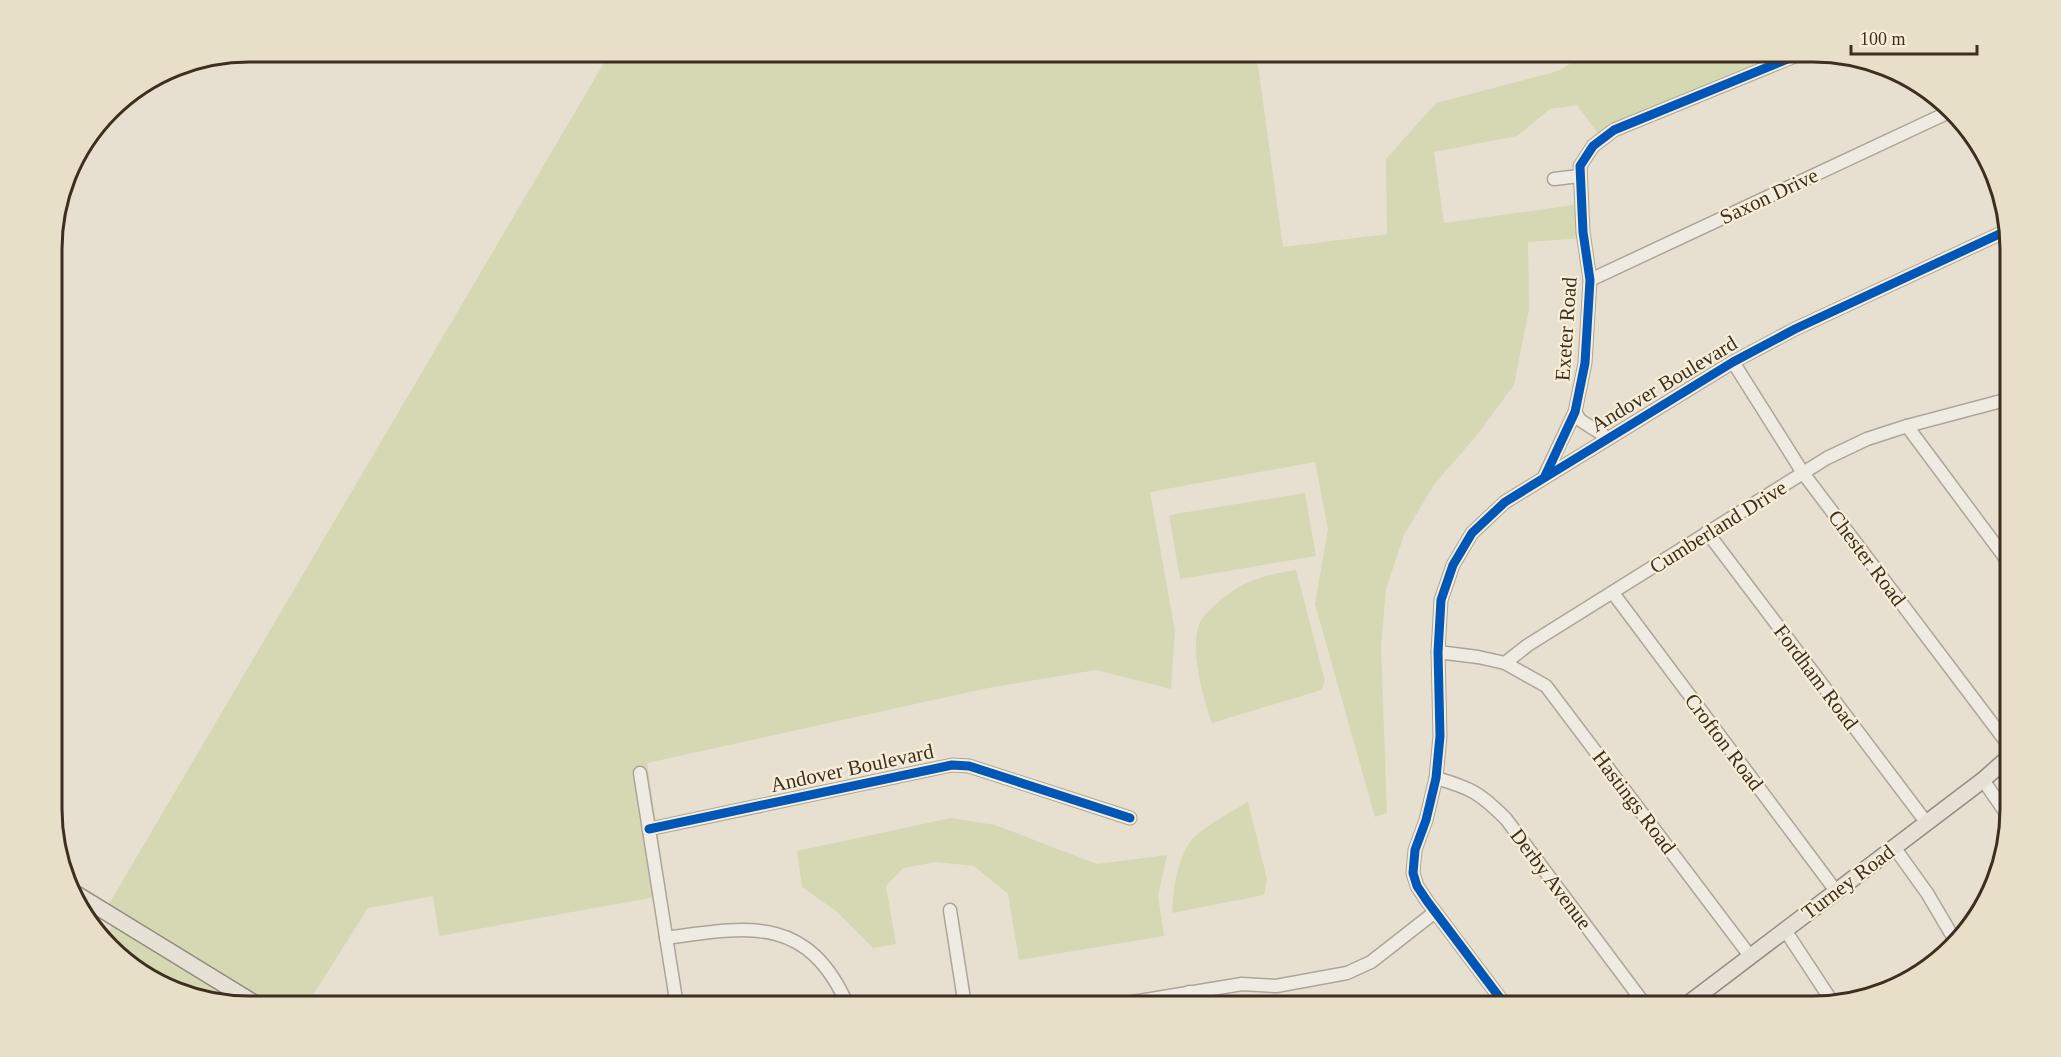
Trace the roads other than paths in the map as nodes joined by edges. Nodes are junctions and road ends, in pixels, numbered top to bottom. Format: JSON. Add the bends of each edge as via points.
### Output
{"nodes":[{"id":1,"x":1781,"y":62,"type":"edge"},
{"id":2,"x":1943,"y":115,"type":"edge"},
{"id":3,"x":1579,"y":176,"type":"junction"},
{"id":4,"x":1554,"y":179,"type":"dead end"},
{"id":5,"x":1999,"y":234,"type":"edge"},
{"id":6,"x":1590,"y":280,"type":"junction"},
{"id":7,"x":1733,"y":362,"type":"junction"},
{"id":8,"x":2000,"y":401,"type":"edge"},
{"id":9,"x":1575,"y":412,"type":"junction"},
{"id":10,"x":1907,"y":426,"type":"junction"},
{"id":11,"x":1608,"y":438,"type":"junction"},
{"id":12,"x":1803,"y":473,"type":"junction"},
{"id":13,"x":1545,"y":476,"type":"junction"},
{"id":14,"x":1707,"y":532,"type":"junction"},
{"id":15,"x":2000,"y":551,"type":"edge"},
{"id":16,"x":1613,"y":593,"type":"junction"},
{"id":17,"x":1438,"y":652,"type":"junction"},
{"id":18,"x":1505,"y":663,"type":"junction"},
{"id":19,"x":2000,"y":734,"type":"edge"},
{"id":20,"x":2000,"y":765,"type":"edge"},
{"id":21,"x":640,"y":772,"type":"dead end"},
{"id":22,"x":1436,"y":778,"type":"junction"},
{"id":23,"x":1983,"y":780,"type":"junction"},
{"id":24,"x":2000,"y":804,"type":"edge"},
{"id":25,"x":1130,"y":818,"type":"dead end"},
{"id":26,"x":1926,"y":822,"type":"junction"},
{"id":27,"x":649,"y":829,"type":"junction"},
{"id":28,"x":1894,"y":847,"type":"junction"},
{"id":29,"x":1836,"y":891,"type":"junction"},
{"id":30,"x":86,"y":900,"type":"edge"},
{"id":31,"x":950,"y":910,"type":"dead end"},
{"id":32,"x":1436,"y":912,"type":"junction"},
{"id":33,"x":1785,"y":930,"type":"junction"},
{"id":34,"x":1951,"y":934,"type":"edge"},
{"id":35,"x":666,"y":938,"type":"junction"},
{"id":36,"x":1750,"y":956,"type":"junction"},
{"id":37,"x":1189,"y":992,"type":"junction"},
{"id":38,"x":1170,"y":995,"type":"edge"},
{"id":39,"x":1189,"y":995,"type":"edge"},
{"id":40,"x":1498,"y":995,"type":"edge"},
{"id":41,"x":1638,"y":995,"type":"edge"},
{"id":42,"x":1699,"y":995,"type":"edge"},
{"id":43,"x":1828,"y":995,"type":"edge"},
{"id":44,"x":242,"y":996,"type":"edge"},
{"id":45,"x":675,"y":996,"type":"edge"},
{"id":46,"x":844,"y":996,"type":"edge"},
{"id":47,"x":963,"y":996,"type":"edge"}],
"edges":[{"from":1,"to":3,"type":"street","via":[[1614,130],[1593,146],[1580,166]]},
{"from":2,"to":6,"type":"street","name":"Saxon Drive"},
{"from":3,"to":4,"type":"street"},
{"from":3,"to":6,"type":"street","name":"Exeter Road"},
{"from":5,"to":7,"type":"street","name":"Andover Boulevard"},
{"from":6,"to":9,"type":"street","name":"Exeter Road","via":[[1585,363]]},
{"from":7,"to":11,"type":"street","name":"Andover Boulevard"},
{"from":7,"to":12,"type":"street","name":"Chester Road"},
{"from":8,"to":10,"type":"street","name":"Cumberland Drive"},
{"from":9,"to":11,"type":"street","via":[[1580,420]]},
{"from":9,"to":13,"type":"street","name":"Exeter Road"},
{"from":10,"to":12,"type":"street","name":"Cumberland Drive","via":[[1867,439]]},
{"from":10,"to":15,"type":"street"},
{"from":11,"to":13,"type":"street","name":"Andover Boulevard"},
{"from":12,"to":14,"type":"street","name":"Cumberland Drive"},
{"from":12,"to":19,"type":"street","name":"Chester Road"},
{"from":13,"to":17,"type":"street","name":"Andover Boulevard","via":[[1505,502],[1472,533],[1453,565],[1440,600]]},
{"from":14,"to":16,"type":"street","name":"Cumberland Drive"},
{"from":14,"to":26,"type":"street","name":"Fordham Road"},
{"from":16,"to":18,"type":"street","name":"Cumberland Drive"},
{"from":16,"to":29,"type":"street","name":"Crofton Road"},
{"from":17,"to":18,"type":"street"},
{"from":17,"to":22,"type":"street","name":"Andover Boulevard","via":[[1440,736]]},
{"from":18,"to":36,"type":"street","name":"Hastings Road","via":[[1546,686]]},
{"from":20,"to":23,"type":"main road","name":"Turney Road"},
{"from":21,"to":27,"type":"street"},
{"from":22,"to":32,"type":"street","name":"Andover Boulevard","via":[[1415,850],[1413,873],[1417,886]]},
{"from":22,"to":41,"type":"street","name":"Derby Avenue","via":[[1466,786],[1506,819]]},
{"from":23,"to":24,"type":"street"},
{"from":23,"to":26,"type":"main road","name":"Turney Road"},
{"from":25,"to":27,"type":"street","name":"Andover Boulevard","via":[[969,766],[952,765]]},
{"from":26,"to":28,"type":"main road","name":"Turney Road"},
{"from":27,"to":35,"type":"street"},
{"from":28,"to":29,"type":"main road","name":"Turney Road"},
{"from":28,"to":34,"type":"street"},
{"from":29,"to":33,"type":"main road","name":"Turney Road"},
{"from":30,"to":44,"type":"main road"},
{"from":31,"to":47,"type":"street"},
{"from":32,"to":37,"type":"street","via":[[1371,962],[1347,973],[1276,986],[1242,984]]},
{"from":32,"to":40,"type":"street"},
{"from":33,"to":36,"type":"main road","name":"Turney Road"},
{"from":33,"to":43,"type":"street"},
{"from":35,"to":45,"type":"street"},
{"from":35,"to":46,"type":"street","via":[[730,929],[782,935],[804,946],[825,965]]},
{"from":36,"to":42,"type":"main road","name":"Turney Road"},
{"from":37,"to":38,"type":"street"},
{"from":37,"to":39,"type":"street"}]}
